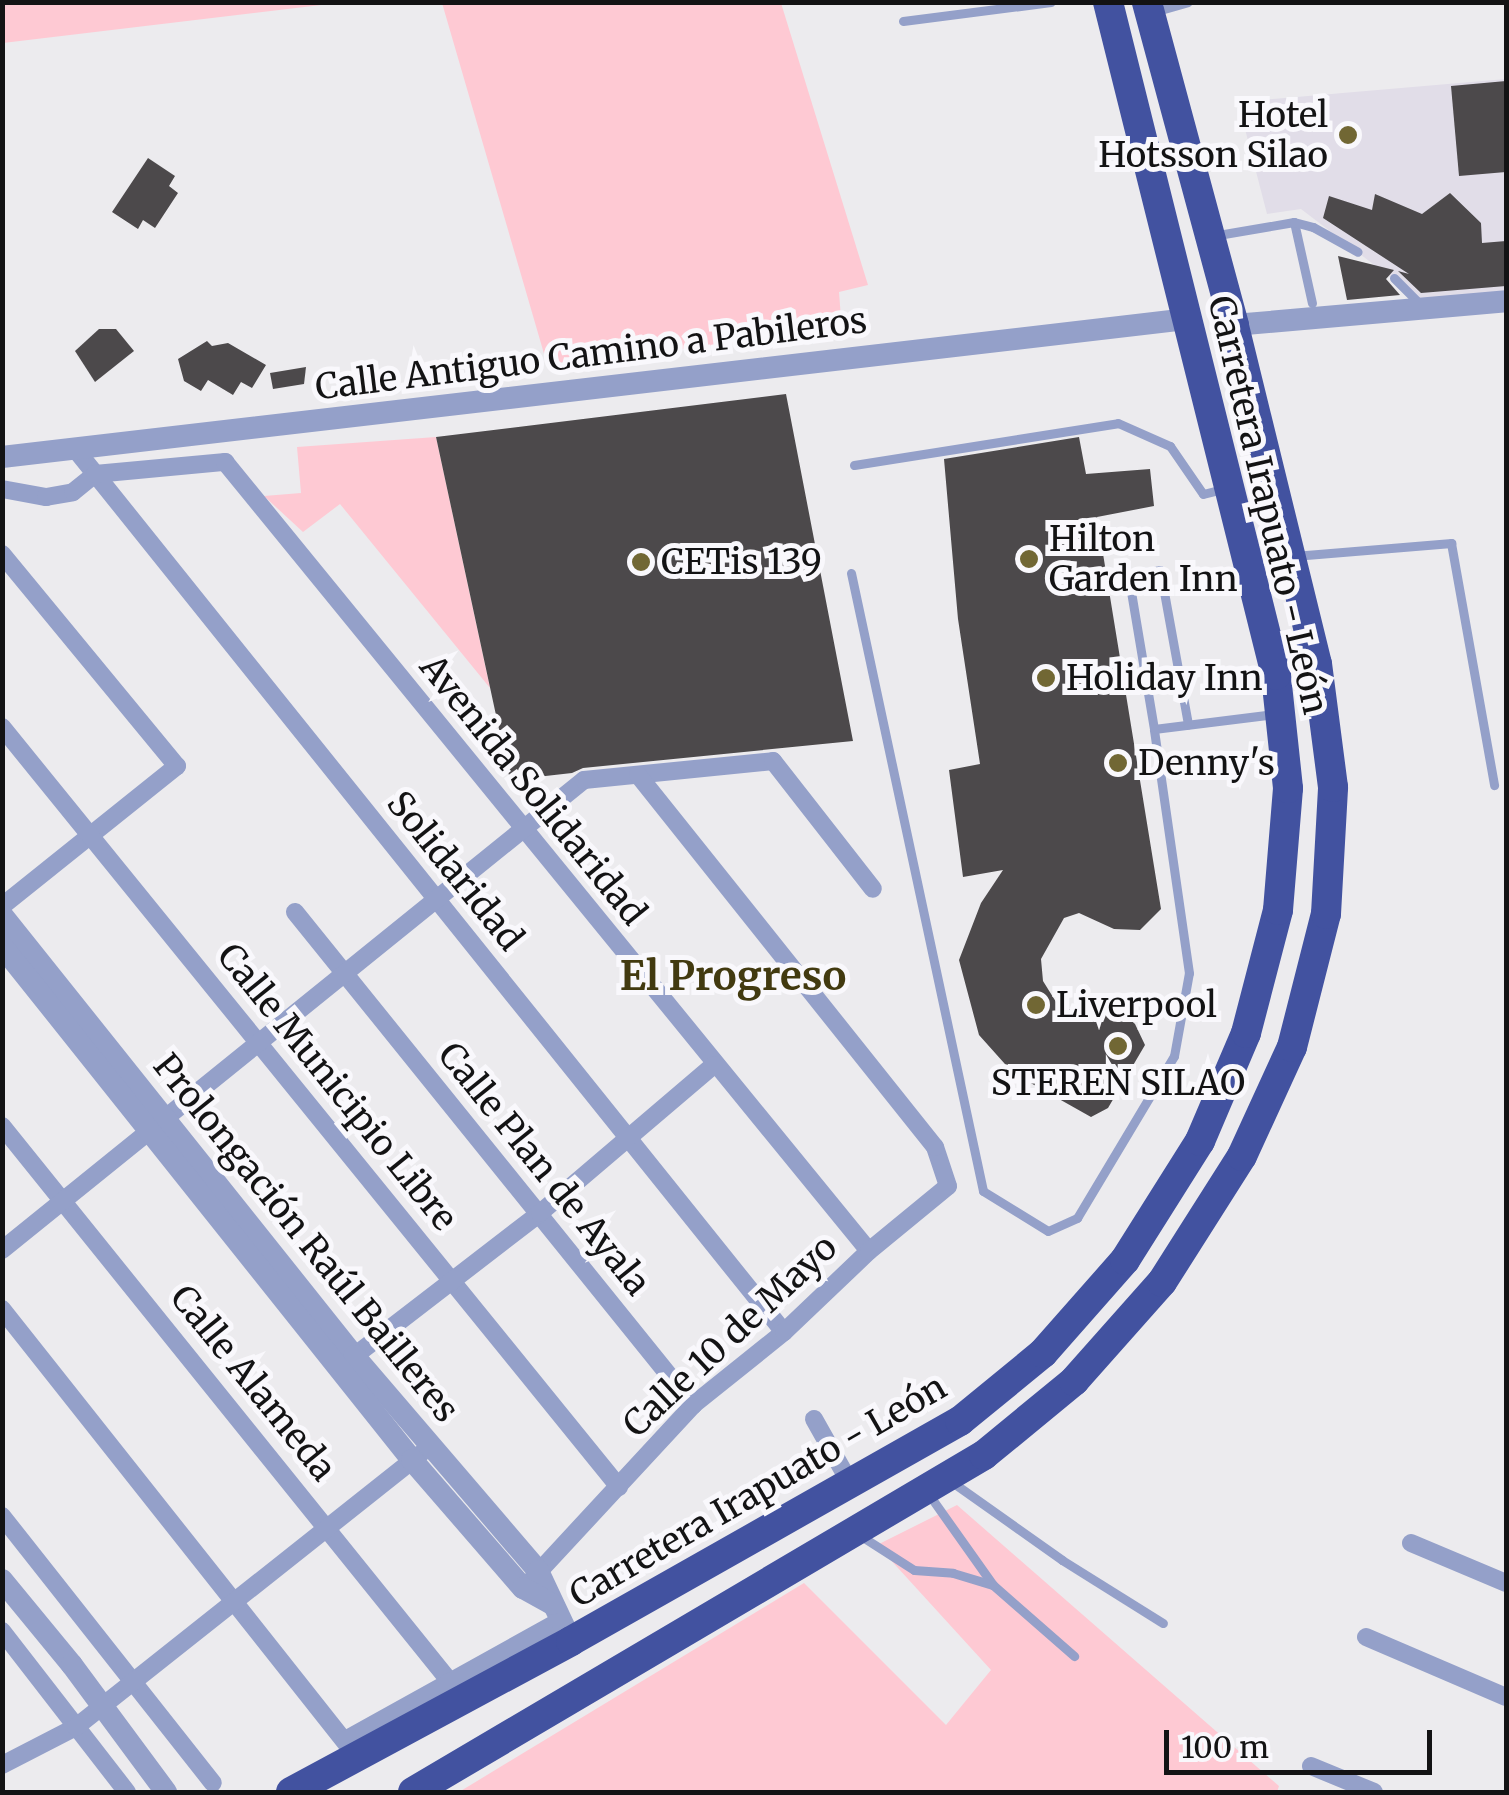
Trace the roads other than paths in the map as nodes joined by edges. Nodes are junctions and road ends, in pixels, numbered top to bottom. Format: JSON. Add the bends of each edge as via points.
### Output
{"nodes":[{"id":1,"x":1051,"y":2,"type":"edge"},
{"id":2,"x":1108,"y":2,"type":"edge"},
{"id":3,"x":1188,"y":2,"type":"edge"},
{"id":4,"x":1148,"y":8,"type":"edge"},
{"id":5,"x":903,"y":21,"type":"dead end"},
{"id":6,"x":1294,"y":222,"type":"junction"},
{"id":7,"x":1210,"y":236,"type":"junction"},
{"id":8,"x":1358,"y":252,"type":"dead end"},
{"id":9,"x":1394,"y":278,"type":"dead end"},
{"id":10,"x":1506,"y":301,"type":"edge"},
{"id":11,"x":1312,"y":303,"type":"dead end"},
{"id":12,"x":1426,"y":309,"type":"junction"},
{"id":13,"x":1188,"y":320,"type":"junction"},
{"id":14,"x":1234,"y":325,"type":"junction"},
{"id":15,"x":2,"y":457,"type":"edge"},
{"id":16,"x":86,"y":463,"type":"junction"},
{"id":17,"x":854,"y":465,"type":"dead end"},
{"id":18,"x":1230,"y":488,"type":"junction"},
{"id":19,"x":2,"y":489,"type":"edge"},
{"id":20,"x":2,"y":554,"type":"edge"},
{"id":21,"x":1291,"y":556,"type":"junction"},
{"id":22,"x":851,"y":573,"type":"dead end"},
{"id":23,"x":1280,"y":714,"type":"junction"},
{"id":24,"x":1188,"y":724,"type":"junction"},
{"id":25,"x":2,"y":726,"type":"edge"},
{"id":26,"x":1154,"y":729,"type":"junction"},
{"id":27,"x":638,"y":774,"type":"junction"},
{"id":28,"x":1494,"y":785,"type":"dead end"},
{"id":29,"x":524,"y":830,"type":"junction"},
{"id":30,"x":90,"y":833,"type":"junction"},
{"id":31,"x":873,"y":889,"type":"dead end"},
{"id":32,"x":436,"y":900,"type":"junction"},
{"id":33,"x":2,"y":906,"type":"edge"},
{"id":34,"x":295,"y":912,"type":"dead end"},
{"id":35,"x":2,"y":916,"type":"edge"},
{"id":36,"x":2,"y":946,"type":"edge"},
{"id":37,"x":344,"y":974,"type":"junction"},
{"id":38,"x":260,"y":1041,"type":"junction"},
{"id":39,"x":714,"y":1065,"type":"junction"},
{"id":40,"x":158,"y":1123,"type":"junction"},
{"id":41,"x":2,"y":1126,"type":"edge"},
{"id":42,"x":626,"y":1140,"type":"junction"},
{"id":43,"x":63,"y":1201,"type":"junction"},
{"id":44,"x":540,"y":1213,"type":"junction"},
{"id":45,"x":2,"y":1250,"type":"edge"},
{"id":46,"x":868,"y":1250,"type":"junction"},
{"id":47,"x":451,"y":1281,"type":"junction"},
{"id":48,"x":2,"y":1309,"type":"edge"},
{"id":49,"x":784,"y":1332,"type":"junction"},
{"id":50,"x":347,"y":1362,"type":"junction"},
{"id":51,"x":692,"y":1405,"type":"junction"},
{"id":52,"x":814,"y":1418,"type":"dead end"},
{"id":53,"x":420,"y":1453,"type":"junction"},
{"id":54,"x":850,"y":1484,"type":"junction"},
{"id":55,"x":936,"y":1484,"type":"junction"},
{"id":56,"x":620,"y":1488,"type":"junction"},
{"id":57,"x":2,"y":1516,"type":"edge"},
{"id":58,"x":329,"y":1529,"type":"junction"},
{"id":59,"x":854,"y":1532,"type":"junction"},
{"id":60,"x":1411,"y":1544,"type":"dead end"},
{"id":61,"x":531,"y":1579,"type":"junction"},
{"id":62,"x":2,"y":1580,"type":"edge"},
{"id":63,"x":1506,"y":1583,"type":"edge"},
{"id":64,"x":993,"y":1585,"type":"junction"},
{"id":65,"x":235,"y":1602,"type":"junction"},
{"id":66,"x":561,"y":1622,"type":"junction"},
{"id":67,"x":1163,"y":1624,"type":"dead end"},
{"id":68,"x":2,"y":1631,"type":"edge"},
{"id":69,"x":1366,"y":1637,"type":"dead end"},
{"id":70,"x":1074,"y":1656,"type":"dead end"},
{"id":71,"x":133,"y":1681,"type":"junction"},
{"id":72,"x":450,"y":1683,"type":"junction"},
{"id":73,"x":1506,"y":1697,"type":"edge"},
{"id":74,"x":76,"y":1727,"type":"junction"},
{"id":75,"x":351,"y":1748,"type":"junction"},
{"id":76,"x":2,"y":1765,"type":"edge"},
{"id":77,"x":1311,"y":1766,"type":"dead end"},
{"id":78,"x":213,"y":1783,"type":"dead end"},
{"id":79,"x":127,"y":1792,"type":"edge"},
{"id":80,"x":166,"y":1792,"type":"edge"},
{"id":81,"x":291,"y":1792,"type":"edge"},
{"id":82,"x":413,"y":1792,"type":"edge"},
{"id":83,"x":1374,"y":1792,"type":"edge"}],
"edges":[{"from":1,"to":5,"type":"lane"},
{"from":2,"to":13,"type":"highway","name":"Carretera Irapuato - León"},
{"from":3,"to":4,"type":"lane"},
{"from":4,"to":7,"type":"highway","name":"Carretera Irapuato - León"},
{"from":6,"to":7,"type":"lane"},
{"from":6,"to":8,"type":"lane"},
{"from":6,"to":11,"type":"lane"},
{"from":7,"to":14,"type":"highway","name":"Carretera Irapuato - León"},
{"from":9,"to":12,"type":"lane"},
{"from":10,"to":12,"type":"street"},
{"from":12,"to":14,"type":"street"},
{"from":13,"to":16,"type":"street","name":"Calle Antiguo Camino a Pabileros"},
{"from":13,"to":18,"type":"highway","name":"Carretera Irapuato - León"},
{"from":14,"to":21,"type":"highway","name":"Carretera Irapuato - León"},
{"from":15,"to":16,"type":"street","name":"Calle Antiguo Camino a Pabileros"},
{"from":16,"to":19,"type":"street","via":[[73,492]]},
{"from":16,"to":29,"type":"street","name":"Avenida Solidaridad","via":[[224,462]]},
{"from":16,"to":32,"type":"street","name":"Solidaridad"},
{"from":17,"to":18,"type":"lane","via":[[1118,423],[1170,446],[1204,494]]},
{"from":18,"to":23,"type":"highway","name":"Carretera Irapuato - León"},
{"from":20,"to":30,"type":"street","via":[[177,766]]},
{"from":21,"to":28,"type":"lane","via":[[1451,543]]},
{"from":21,"to":55,"type":"highway","name":"Carretera Irapuato - León","via":[[1317,664],[1333,787],[1326,914],[1292,1047],[1242,1156],[1162,1282],[1074,1381]]},
{"from":22,"to":26,"type":"lane","via":[[983,1191],[1048,1231],[1077,1218],[1174,1056],[1189,973]]},
{"from":23,"to":24,"type":"lane"},
{"from":23,"to":54,"type":"highway","name":"Carretera Irapuato - León","via":[[1288,788],[1278,910],[1246,1034],[1200,1141],[1125,1260],[1043,1354],[960,1421]]},
{"from":24,"to":26,"type":"lane"},
{"from":24,"to":26,"type":"lane","via":[[1160,570],[1128,574]]},
{"from":25,"to":30,"type":"street","name":"Calle Municipio Libre"},
{"from":27,"to":29,"type":"street","via":[[584,780]]},
{"from":27,"to":31,"type":"street","via":[[773,760]]},
{"from":27,"to":46,"type":"street","name":"Calle 10 de Mayo","via":[[934,1146],[948,1186]]},
{"from":29,"to":32,"type":"street"},
{"from":29,"to":39,"type":"street","name":"Avenida Solidaridad"},
{"from":30,"to":33,"type":"street"},
{"from":30,"to":38,"type":"street","name":"Calle Municipio Libre"},
{"from":32,"to":37,"type":"street"},
{"from":32,"to":42,"type":"street","name":"Solidaridad"},
{"from":34,"to":37,"type":"street","name":"Calle Plan de Ayala"},
{"from":35,"to":40,"type":"street","name":"Prolongación Raúl Bailleres"},
{"from":36,"to":40,"type":"street","name":"Prolongación Raúl Bailleres"},
{"from":37,"to":38,"type":"street"},
{"from":37,"to":44,"type":"street","name":"Calle Plan de Ayala"},
{"from":38,"to":40,"type":"street"},
{"from":38,"to":47,"type":"street","name":"Calle Municipio Libre"},
{"from":39,"to":42,"type":"street"},
{"from":39,"to":46,"type":"street","name":"Avenida Solidaridad"},
{"from":40,"to":43,"type":"street"},
{"from":40,"to":50,"type":"street","name":"Prolongación Raúl Bailleres"},
{"from":41,"to":43,"type":"street","name":"Calle Alameda"},
{"from":42,"to":44,"type":"street"},
{"from":42,"to":49,"type":"street","name":"Solidaridad"},
{"from":43,"to":45,"type":"street"},
{"from":43,"to":58,"type":"street","name":"Calle Alameda"},
{"from":44,"to":47,"type":"street"},
{"from":44,"to":51,"type":"street","name":"Calle Plan de Ayala"},
{"from":46,"to":49,"type":"street","name":"Calle 10 de Mayo"},
{"from":47,"to":50,"type":"street"},
{"from":47,"to":56,"type":"street","name":"Calle Municipio Libre"},
{"from":48,"to":65,"type":"street"},
{"from":49,"to":51,"type":"street","name":"Calle 10 de Mayo"},
{"from":50,"to":53,"type":"street","name":"Prolongación Raúl Bailleres"},
{"from":51,"to":56,"type":"street","name":"Calle 10 de Mayo"},
{"from":52,"to":54,"type":"street"},
{"from":53,"to":58,"type":"street"},
{"from":53,"to":61,"type":"street","name":"Prolongación Raúl Bailleres"},
{"from":54,"to":66,"type":"highway","name":"Carretera Irapuato - León"},
{"from":55,"to":59,"type":"highway","name":"Carretera Irapuato - León"},
{"from":55,"to":64,"type":"lane"},
{"from":55,"to":67,"type":"lane"},
{"from":56,"to":61,"type":"street","name":"Calle 10 de Mayo"},
{"from":57,"to":71,"type":"street"},
{"from":58,"to":65,"type":"street"},
{"from":58,"to":72,"type":"street","name":"Calle Alameda"},
{"from":59,"to":64,"type":"lane","via":[[914,1570]]},
{"from":59,"to":82,"type":"highway","name":"Carretera Irapuato - León"},
{"from":60,"to":63,"type":"street"},
{"from":61,"to":66,"type":"street","name":"Prolongación Raúl Bailleres"},
{"from":62,"to":80,"type":"street","bridge":true},
{"from":64,"to":70,"type":"lane"},
{"from":65,"to":71,"type":"street"},
{"from":65,"to":75,"type":"street"},
{"from":66,"to":72,"type":"street"},
{"from":66,"to":75,"type":"highway","name":"Carretera Irapuato - León"},
{"from":68,"to":74,"type":"street"},
{"from":69,"to":73,"type":"street"},
{"from":71,"to":74,"type":"street"},
{"from":71,"to":78,"type":"street"},
{"from":72,"to":75,"type":"street"},
{"from":74,"to":76,"type":"street"},
{"from":74,"to":79,"type":"street"},
{"from":75,"to":81,"type":"highway","name":"Carretera Irapuato - León"},
{"from":77,"to":83,"type":"street"}]}
